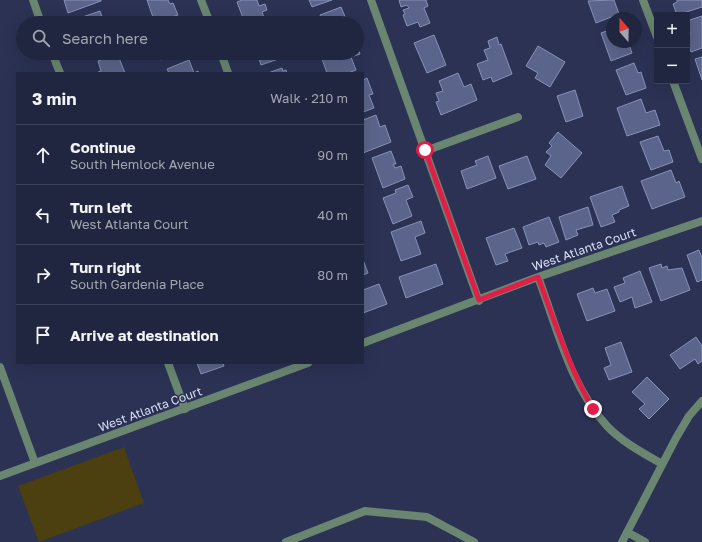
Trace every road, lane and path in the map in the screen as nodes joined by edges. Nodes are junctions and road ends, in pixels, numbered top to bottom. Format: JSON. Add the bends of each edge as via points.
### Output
{"nodes":[{"id":1,"x":33,"y":0,"type":"edge"},
{"id":2,"x":201,"y":0,"type":"edge"},
{"id":3,"x":371,"y":0,"type":"edge"},
{"id":4,"x":643,"y":0,"type":"edge"},
{"id":5,"x":39,"y":16,"type":"edge"},
{"id":6,"x":207,"y":16,"type":"edge"},
{"id":7,"x":654,"y":29,"type":"edge"},
{"id":8,"x":55,"y":60,"type":"edge"},
{"id":9,"x":223,"y":60,"type":"edge"},
{"id":10,"x":60,"y":72,"type":"edge"},
{"id":11,"x":228,"y":72,"type":"edge"},
{"id":12,"x":674,"y":84,"type":"edge"},
{"id":13,"x":518,"y":117,"type":"dead end"},
{"id":14,"x":425,"y":150,"type":"junction"},
{"id":15,"x":702,"y":159,"type":"edge"},
{"id":16,"x":702,"y":221,"type":"edge"},
{"id":17,"x":538,"y":277,"type":"junction"},
{"id":18,"x":479,"y":300,"type":"junction"},
{"id":19,"x":364,"y":343,"type":"edge"},
{"id":20,"x":168,"y":364,"type":"edge"},
{"id":21,"x":305,"y":364,"type":"edge"},
{"id":22,"x":0,"y":367,"type":"edge"},
{"id":23,"x":702,"y":401,"type":"edge"},
{"id":24,"x":185,"y":409,"type":"junction"},
{"id":25,"x":35,"y":463,"type":"junction"},
{"id":26,"x":662,"y":464,"type":"junction"},
{"id":27,"x":0,"y":476,"type":"edge"},
{"id":28,"x":627,"y":532,"type":"junction"},
{"id":29,"x":286,"y":542,"type":"edge"},
{"id":30,"x":474,"y":542,"type":"edge"},
{"id":31,"x":622,"y":542,"type":"edge"},
{"id":32,"x":645,"y":542,"type":"edge"}],
"edges":[{"from":1,"to":5,"type":"street"},
{"from":2,"to":6,"type":"street"},
{"from":3,"to":14,"type":"street"},
{"from":4,"to":7,"type":"street"},
{"from":8,"to":10,"type":"street"},
{"from":9,"to":11,"type":"street"},
{"from":12,"to":15,"type":"street"},
{"from":13,"to":14,"type":"street"},
{"from":14,"to":18,"type":"street"},
{"from":16,"to":17,"type":"street","name":"West Atlanta Court"},
{"from":17,"to":18,"type":"street","name":"West Atlanta Court"},
{"from":17,"to":26,"type":"street","via":[[570,364],[593,409],[625,441]]},
{"from":18,"to":19,"type":"street","name":"West Atlanta Court"},
{"from":20,"to":24,"type":"street"},
{"from":21,"to":24,"type":"street","name":"West Atlanta Court"},
{"from":22,"to":25,"type":"street"},
{"from":23,"to":26,"type":"street","via":[[689,416]]},
{"from":24,"to":25,"type":"street","name":"West Atlanta Court"},
{"from":25,"to":27,"type":"street","name":"West Atlanta Court"},
{"from":26,"to":28,"type":"street"},
{"from":28,"to":31,"type":"street"},
{"from":28,"to":32,"type":"street"},
{"from":29,"to":30,"type":"street","via":[[365,511],[427,517]]}]}
